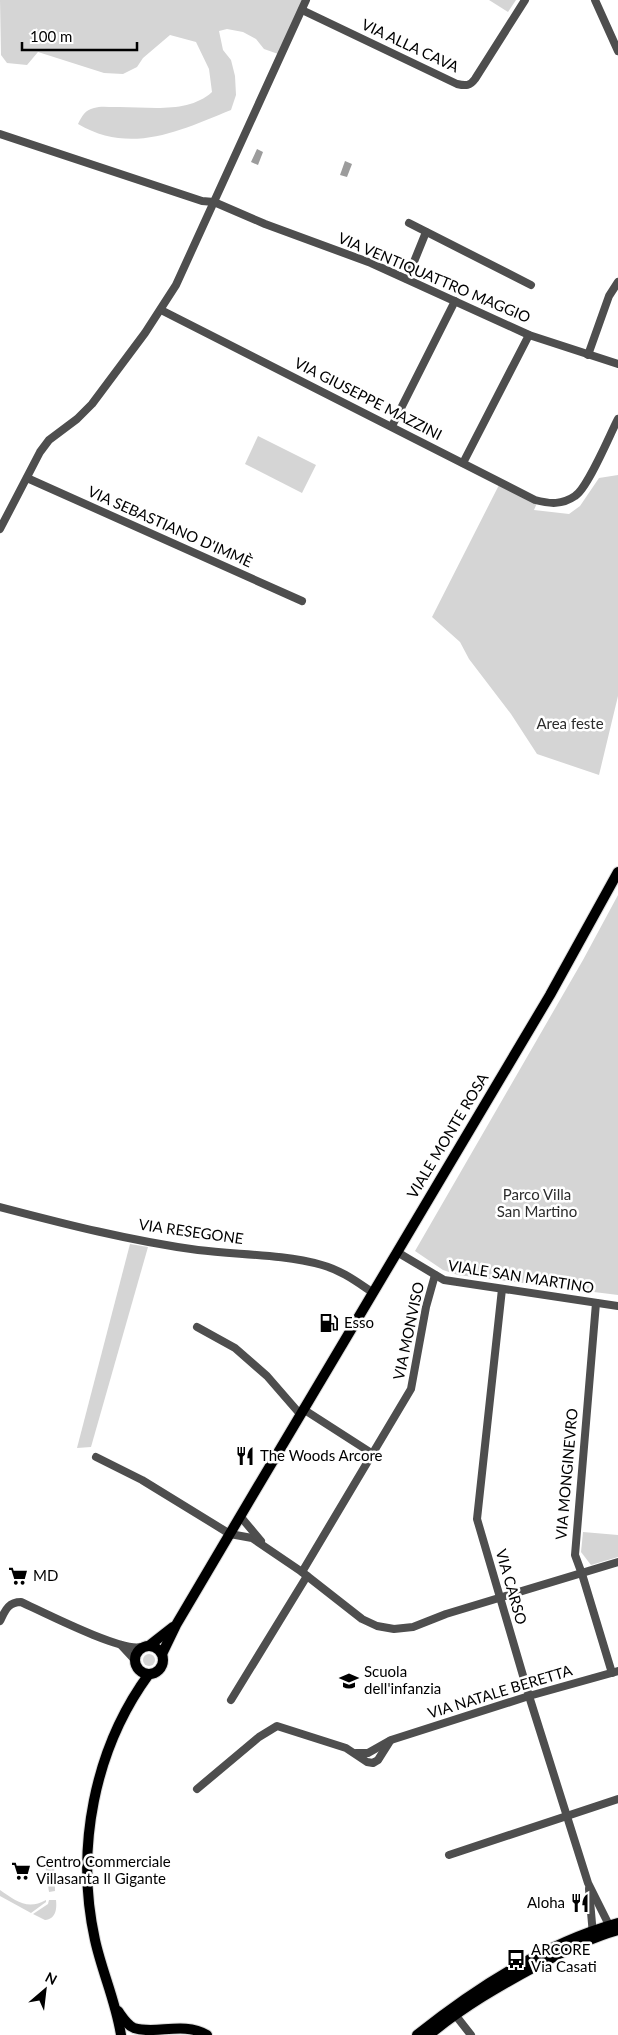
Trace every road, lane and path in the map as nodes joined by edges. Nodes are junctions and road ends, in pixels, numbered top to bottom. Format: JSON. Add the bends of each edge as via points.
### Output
{"nodes":[{"id":1,"x":306,"y":0,"type":"edge"},
{"id":2,"x":525,"y":0,"type":"edge"},
{"id":3,"x":595,"y":0,"type":"edge"},
{"id":4,"x":302,"y":10,"type":"junction"},
{"id":5,"x":618,"y":51,"type":"edge"},
{"id":6,"x":0,"y":134,"type":"edge"},
{"id":7,"x":214,"y":202,"type":"junction"},
{"id":8,"x":409,"y":223,"type":"dead end"},
{"id":9,"x":426,"y":232,"type":"junction"},
{"id":10,"x":408,"y":279,"type":"junction"},
{"id":11,"x":618,"y":282,"type":"edge"},
{"id":12,"x":531,"y":285,"type":"dead end"},
{"id":13,"x":455,"y":301,"type":"junction"},
{"id":14,"x":161,"y":310,"type":"junction"},
{"id":15,"x":530,"y":335,"type":"junction"},
{"id":16,"x":588,"y":355,"type":"junction"},
{"id":17,"x":618,"y":364,"type":"edge"},
{"id":18,"x":618,"y":418,"type":"edge"},
{"id":19,"x":392,"y":426,"type":"junction"},
{"id":20,"x":463,"y":463,"type":"junction"},
{"id":21,"x":27,"y":478,"type":"junction"},
{"id":22,"x":0,"y":529,"type":"edge"},
{"id":23,"x":302,"y":601,"type":"dead end"},
{"id":24,"x":618,"y":872,"type":"edge"},
{"id":25,"x":0,"y":1207,"type":"edge"},
{"id":26,"x":397,"y":1252,"type":"junction"},
{"id":27,"x":435,"y":1275,"type":"junction"},
{"id":28,"x":502,"y":1289,"type":"junction"},
{"id":29,"x":372,"y":1292,"type":"junction"},
{"id":30,"x":596,"y":1303,"type":"junction"},
{"id":31,"x":618,"y":1306,"type":"edge"},
{"id":32,"x":197,"y":1327,"type":"dead end"},
{"id":33,"x":302,"y":1412,"type":"junction"},
{"id":34,"x":373,"y":1454,"type":"junction"},
{"id":35,"x":96,"y":1457,"type":"dead end"},
{"id":36,"x":240,"y":1516,"type":"junction"},
{"id":37,"x":230,"y":1534,"type":"junction"},
{"id":38,"x":269,"y":1549,"type":"junction"},
{"id":39,"x":618,"y":1562,"type":"edge"},
{"id":40,"x":305,"y":1574,"type":"junction"},
{"id":41,"x":582,"y":1574,"type":"junction"},
{"id":42,"x":501,"y":1599,"type":"junction"},
{"id":43,"x":0,"y":1621,"type":"edge"},
{"id":44,"x":176,"y":1625,"type":"junction"},
{"id":45,"x":120,"y":1644,"type":"junction"},
{"id":46,"x":146,"y":1646,"type":"junction"},
{"id":47,"x":162,"y":1654,"type":"junction"},
{"id":48,"x":136,"y":1664,"type":"junction"},
{"id":49,"x":615,"y":1672,"type":"edge"},
{"id":50,"x":149,"y":1674,"type":"junction"},
{"id":51,"x":132,"y":1696,"type":"junction"},
{"id":52,"x":529,"y":1696,"type":"junction"},
{"id":53,"x":231,"y":1700,"type":"dead end"},
{"id":54,"x":197,"y":1789,"type":"dead end"},
{"id":55,"x":618,"y":1799,"type":"edge"},
{"id":56,"x":567,"y":1815,"type":"junction"},
{"id":57,"x":449,"y":1855,"type":"dead end"},
{"id":58,"x":588,"y":1882,"type":"junction"},
{"id":59,"x":614,"y":1927,"type":"edge"},
{"id":60,"x":593,"y":1934,"type":"junction"},
{"id":61,"x":117,"y":2011,"type":"junction"},
{"id":62,"x":453,"y":2012,"type":"junction"},
{"id":63,"x":184,"y":2028,"type":"junction"},
{"id":64,"x":121,"y":2035,"type":"edge"},
{"id":65,"x":128,"y":2035,"type":"edge"},
{"id":66,"x":167,"y":2035,"type":"edge"},
{"id":67,"x":207,"y":2035,"type":"edge"},
{"id":68,"x":417,"y":2035,"type":"edge"},
{"id":69,"x":429,"y":2035,"type":"edge"},
{"id":70,"x":471,"y":2035,"type":"edge"}],
"edges":[{"from":1,"to":4,"type":"street"},
{"from":2,"to":4,"type":"street","name":"VIA ALLA CAVA","via":[[475,79],[465,86]]},
{"from":3,"to":5,"type":"street"},
{"from":4,"to":7,"type":"street"},
{"from":6,"to":7,"type":"street","name":"VIA VENTIQUATTRO MAGGIO","via":[[202,201]]},
{"from":7,"to":10,"type":"street","name":"VIA VENTIQUATTRO MAGGIO"},
{"from":7,"to":14,"type":"street"},
{"from":8,"to":9,"type":"street"},
{"from":9,"to":10,"type":"street"},
{"from":9,"to":12,"type":"street"},
{"from":10,"to":13,"type":"street","name":"VIA VENTIQUATTRO MAGGIO"},
{"from":11,"to":16,"type":"street","via":[[609,296]]},
{"from":13,"to":15,"type":"street","name":"VIA VENTIQUATTRO MAGGIO"},
{"from":13,"to":19,"type":"street"},
{"from":14,"to":19,"type":"street","name":"VIA GIUSEPPE MAZZINI"},
{"from":14,"to":21,"type":"street","via":[[92,404],[49,440]]},
{"from":15,"to":16,"type":"street","name":"VIA VENTIQUATTRO MAGGIO"},
{"from":15,"to":20,"type":"street"},
{"from":16,"to":17,"type":"street","name":"VIA VENTIQUATTRO MAGGIO"},
{"from":18,"to":20,"type":"street","name":"VIA GIUSEPPE MAZZINI","via":[[578,495],[565,501],[550,504],[535,500]]},
{"from":19,"to":20,"type":"street","name":"VIA GIUSEPPE MAZZINI"},
{"from":21,"to":22,"type":"street"},
{"from":21,"to":23,"type":"street","name":"VIA SEBASTIANO D'IMMÈ"},
{"from":24,"to":26,"type":"main road","name":"VIALE MONTE ROSA"},
{"from":25,"to":29,"type":"street","name":"VIA RESEGONE","via":[[169,1245],[293,1259],[324,1266]]},
{"from":26,"to":27,"type":"street","name":"VIALE SAN MARTINO"},
{"from":26,"to":29,"type":"main road","name":"VIALE MONTE ROSA"},
{"from":27,"to":28,"type":"street","name":"VIALE SAN MARTINO","via":[[454,1282]]},
{"from":27,"to":34,"type":"street","name":"VIA MONVISO","via":[[411,1389]]},
{"from":28,"to":30,"type":"street","name":"VIALE SAN MARTINO"},
{"from":28,"to":42,"type":"street","name":"VIA CARSO","via":[[477,1519]]},
{"from":29,"to":33,"type":"main road","name":"VIALE MONTE ROSA"},
{"from":30,"to":31,"type":"street","name":"VIALE SAN MARTINO"},
{"from":30,"to":41,"type":"street","name":"VIA MONGINEVRO","via":[[575,1555]]},
{"from":32,"to":33,"type":"street","via":[[235,1348]]},
{"from":33,"to":34,"type":"street"},
{"from":33,"to":36,"type":"main road","name":"VIALE MONTE ROSA"},
{"from":34,"to":40,"type":"street","name":"VIA MONVISO"},
{"from":35,"to":37,"type":"street","via":[[142,1480]]},
{"from":36,"to":37,"type":"main road","name":"VIALE MONTE ROSA"},
{"from":36,"to":38,"type":"street"},
{"from":37,"to":38,"type":"street","via":[[252,1538]]},
{"from":37,"to":44,"type":"main road","name":"VIALE MONTE ROSA"},
{"from":38,"to":40,"type":"street"},
{"from":39,"to":41,"type":"street"},
{"from":40,"to":42,"type":"street","via":[[362,1619],[394,1629],[413,1627]]},
{"from":40,"to":53,"type":"street","name":"VIA MONVISO"},
{"from":41,"to":42,"type":"street"},
{"from":41,"to":49,"type":"street","name":"VIA MONGINEVRO"},
{"from":42,"to":52,"type":"street","name":"VIA CARSO"},
{"from":43,"to":45,"type":"street","via":[[8,1606],[21,1602],[60,1622]]},
{"from":44,"to":46,"type":"main road","name":"VIALE MONTE ROSA"},
{"from":44,"to":47,"type":"main road","name":"VIALE MONTE ROSA"},
{"from":45,"to":46,"type":"street","via":[[134,1648]]},
{"from":45,"to":48,"type":"street"},
{"from":46,"to":47,"type":"main road","via":[[158,1648]]},
{"from":46,"to":48,"type":"main road","name":"VIALE MONTE ROSA","via":[[137,1650]]},
{"from":47,"to":50,"type":"main road","name":"VIALE MONTE ROSA","via":[[162,1666]]},
{"from":48,"to":50,"type":"main road"},
{"from":48,"to":51,"type":"main road","name":"VIALE MONTE ROSA"},
{"from":49,"to":52,"type":"street","name":"VIA NATALE BERETTA"},
{"from":50,"to":51,"type":"main road","name":"VIALE MONTE ROSA"},
{"from":51,"to":61,"type":"main road","name":"VIALE MONTE ROSA","via":[[104,1763],[89,1827],[89,1910],[104,1974]]},
{"from":52,"to":54,"type":"street","name":"VIA NATALE BERETTA","via":[[391,1740],[368,1753],[356,1753],[277,1726]]},
{"from":52,"to":56,"type":"street","name":"VIA CARSO"},
{"from":55,"to":56,"type":"street"},
{"from":56,"to":57,"type":"street"},
{"from":56,"to":58,"type":"street","name":"VIA CARSO"},
{"from":58,"to":59,"type":"street","name":"VIA CARSO"},
{"from":58,"to":60,"type":"street","name":"VIA CARSO"},
{"from":59,"to":60,"type":"main road"},
{"from":60,"to":62,"type":"main road","via":[[565,1942],[494,1980],[471,1994]]},
{"from":61,"to":63,"type":"main road","via":[[135,2029]]},
{"from":61,"to":64,"type":"main road"},
{"from":61,"to":65,"type":"main road"},
{"from":62,"to":68,"type":"main road"},
{"from":62,"to":69,"type":"main road"},
{"from":62,"to":70,"type":"street"},
{"from":63,"to":66,"type":"main road"},
{"from":63,"to":67,"type":"main road"}]}
